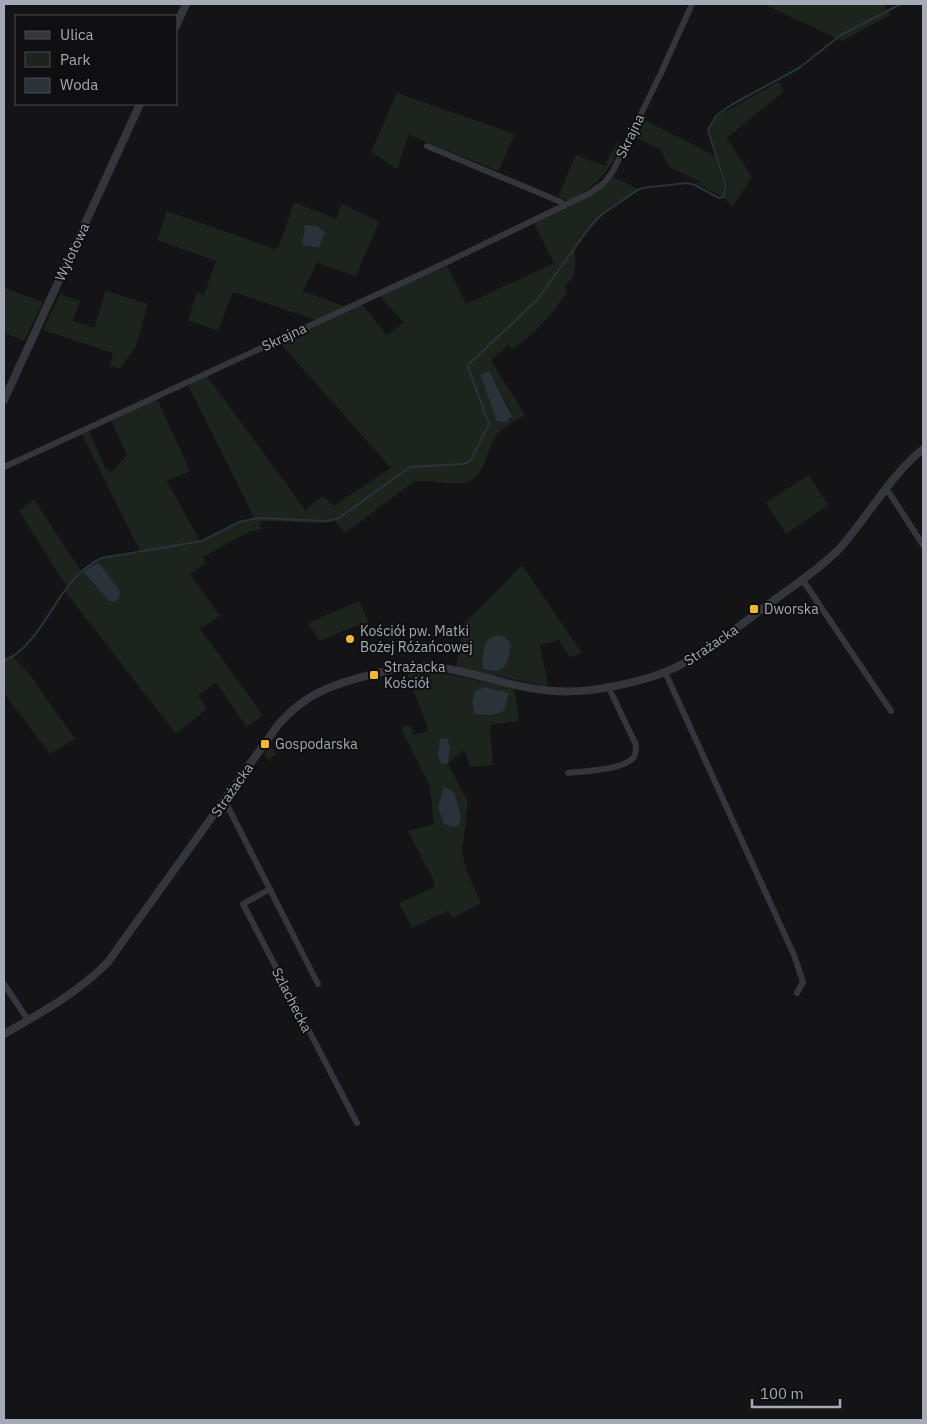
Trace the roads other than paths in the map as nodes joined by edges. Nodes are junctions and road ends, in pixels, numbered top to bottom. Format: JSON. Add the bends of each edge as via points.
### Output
{"nodes":[{"id":1,"x":186,"y":4,"type":"edge"},
{"id":2,"x":692,"y":4,"type":"edge"},
{"id":3,"x":178,"y":22,"type":"edge"},
{"id":4,"x":140,"y":105,"type":"edge"},
{"id":5,"x":426,"y":146,"type":"dead end"},
{"id":6,"x":564,"y":206,"type":"junction"},
{"id":7,"x":4,"y":400,"type":"edge"},
{"id":8,"x":923,"y":449,"type":"edge"},
{"id":9,"x":4,"y":467,"type":"edge"},
{"id":10,"x":886,"y":490,"type":"junction"},
{"id":11,"x":923,"y":545,"type":"edge"},
{"id":12,"x":802,"y":579,"type":"junction"},
{"id":13,"x":665,"y":672,"type":"junction"},
{"id":14,"x":608,"y":686,"type":"junction"},
{"id":15,"x":891,"y":711,"type":"dead end"},
{"id":16,"x":568,"y":773,"type":"dead end"},
{"id":17,"x":223,"y":802,"type":"junction"},
{"id":18,"x":270,"y":890,"type":"junction"},
{"id":19,"x":4,"y":984,"type":"edge"},
{"id":20,"x":318,"y":984,"type":"dead end"},
{"id":21,"x":797,"y":993,"type":"dead end"},
{"id":22,"x":28,"y":1020,"type":"junction"},
{"id":23,"x":4,"y":1034,"type":"edge"},
{"id":24,"x":358,"y":1123,"type":"dead end"}],
"edges":[{"from":1,"to":3,"type":"street"},
{"from":2,"to":6,"type":"street","name":"Skrajna","via":[[613,171],[604,183]]},
{"from":4,"to":7,"type":"street","name":"Wylotowa"},
{"from":5,"to":6,"type":"street"},
{"from":6,"to":9,"type":"street","name":"Skrajna"},
{"from":8,"to":10,"type":"street","name":"Strażacka","via":[[906,464]]},
{"from":10,"to":11,"type":"street"},
{"from":10,"to":12,"type":"street","name":"Strażacka","via":[[840,548]]},
{"from":12,"to":13,"type":"street","name":"Strażacka","via":[[686,663]]},
{"from":12,"to":15,"type":"street"},
{"from":13,"to":14,"type":"street","name":"Strażacka"},
{"from":13,"to":21,"type":"street","via":[[794,955],[803,982]]},
{"from":14,"to":16,"type":"street","via":[[633,739],[635,756],[618,766]]},
{"from":14,"to":17,"type":"street","name":"Strażacka","via":[[567,692],[543,690],[422,666],[404,667],[340,684],[310,697],[288,715]]},
{"from":17,"to":18,"type":"street"},
{"from":17,"to":22,"type":"street","name":"Strażacka","via":[[108,962],[88,980]]},
{"from":18,"to":20,"type":"street"},
{"from":18,"to":24,"type":"street","name":"Szlachecka","via":[[243,904]]},
{"from":19,"to":22,"type":"street"},
{"from":22,"to":23,"type":"street","name":"Strażacka"}]}
